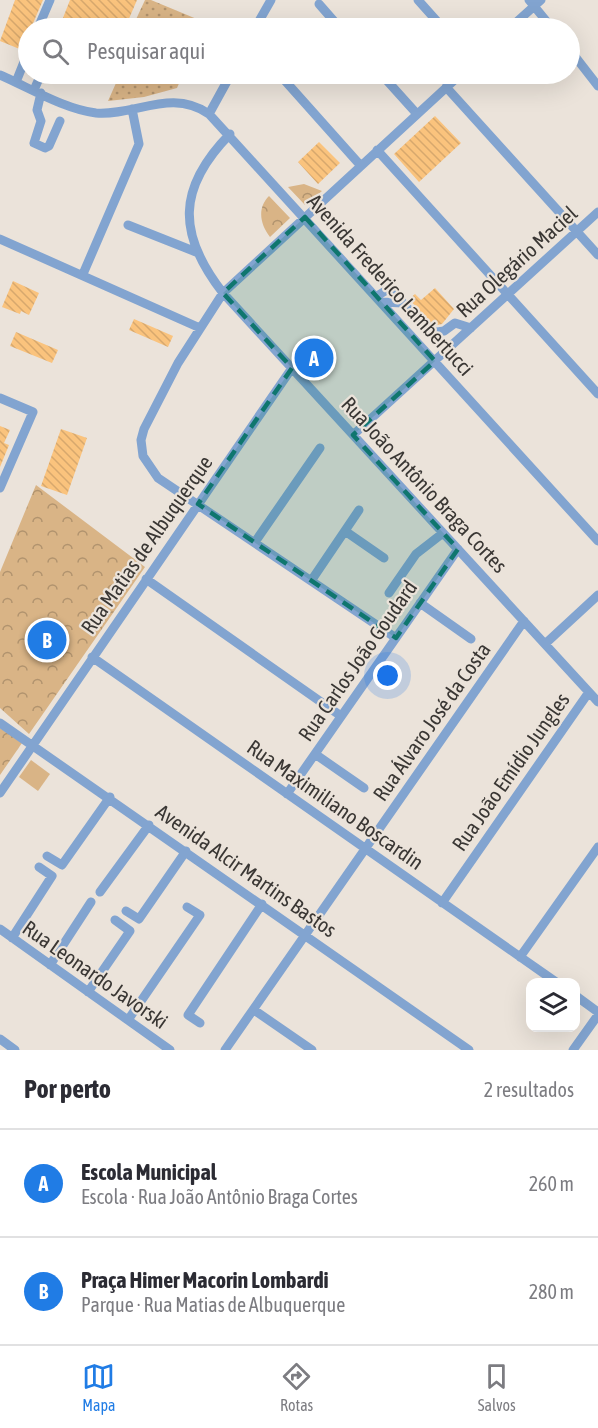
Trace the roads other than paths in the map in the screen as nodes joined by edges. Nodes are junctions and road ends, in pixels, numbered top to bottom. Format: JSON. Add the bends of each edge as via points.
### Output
{"nodes":[{"id":1,"x":50,"y":0,"type":"edge"},
{"id":2,"x":271,"y":0,"type":"edge"},
{"id":3,"x":418,"y":0,"type":"edge"},
{"id":4,"x":535,"y":2,"type":"edge"},
{"id":5,"x":319,"y":4,"type":"dead end"},
{"id":6,"x":42,"y":18,"type":"edge"},
{"id":7,"x":261,"y":18,"type":"edge"},
{"id":8,"x":331,"y":18,"type":"edge"},
{"id":9,"x":434,"y":18,"type":"edge"},
{"id":10,"x":520,"y":18,"type":"edge"},
{"id":11,"x":545,"y":18,"type":"edge"},
{"id":12,"x":580,"y":63,"type":"edge"},
{"id":13,"x":0,"y":75,"type":"edge"},
{"id":14,"x":18,"y":77,"type":"edge"},
{"id":15,"x":16,"y":82,"type":"joint"},
{"id":16,"x":20,"y":84,"type":"edge"},
{"id":17,"x":40,"y":84,"type":"edge"},
{"id":18,"x":226,"y":84,"type":"edge"},
{"id":19,"x":288,"y":84,"type":"edge"},
{"id":20,"x":390,"y":84,"type":"edge"},
{"id":21,"x":449,"y":84,"type":"edge"},
{"id":22,"x":598,"y":86,"type":"edge"},
{"id":23,"x":446,"y":87,"type":"junction"},
{"id":24,"x":38,"y":92,"type":"junction"},
{"id":25,"x":132,"y":109,"type":"junction"},
{"id":26,"x":209,"y":114,"type":"junction"},
{"id":27,"x":417,"y":114,"type":"junction"},
{"id":28,"x":60,"y":121,"type":"dead end"},
{"id":29,"x":230,"y":134,"type":"junction"},
{"id":30,"x":377,"y":150,"type":"junction"},
{"id":31,"x":361,"y":166,"type":"junction"},
{"id":32,"x":598,"y":212,"type":"edge"},
{"id":33,"x":305,"y":217,"type":"junction"},
{"id":34,"x":128,"y":225,"type":"dead end"},
{"id":35,"x":577,"y":231,"type":"junction"},
{"id":36,"x":0,"y":239,"type":"edge"},
{"id":37,"x":196,"y":252,"type":"junction"},
{"id":38,"x":598,"y":255,"type":"edge"},
{"id":39,"x":83,"y":274,"type":"junction"},
{"id":40,"x":223,"y":293,"type":"junction"},
{"id":41,"x":508,"y":294,"type":"junction"},
{"id":42,"x":379,"y":299,"type":"junction"},
{"id":43,"x":403,"y":303,"type":"junction"},
{"id":44,"x":200,"y":328,"type":"junction"},
{"id":45,"x":471,"y":328,"type":"junction"},
{"id":46,"x":444,"y":331,"type":"junction"},
{"id":47,"x":430,"y":333,"type":"junction"},
{"id":48,"x":450,"y":347,"type":"junction"},
{"id":49,"x":426,"y":351,"type":"junction"},
{"id":50,"x":435,"y":360,"type":"junction"},
{"id":51,"x":292,"y":368,"type":"junction"},
{"id":52,"x":598,"y":394,"type":"edge"},
{"id":53,"x":0,"y":398,"type":"edge"},
{"id":54,"x":353,"y":435,"type":"junction"},
{"id":55,"x":320,"y":448,"type":"dead end"},
{"id":56,"x":0,"y":488,"type":"edge"},
{"id":57,"x":198,"y":504,"type":"junction"},
{"id":58,"x":359,"y":510,"type":"dead end"},
{"id":59,"x":345,"y":531,"type":"junction"},
{"id":60,"x":443,"y":533,"type":"junction"},
{"id":61,"x":598,"y":541,"type":"edge"},
{"id":62,"x":255,"y":542,"type":"junction"},
{"id":63,"x":458,"y":549,"type":"junction"},
{"id":64,"x":384,"y":558,"type":"dead end"},
{"id":65,"x":146,"y":579,"type":"junction"},
{"id":66,"x":311,"y":581,"type":"junction"},
{"id":67,"x":389,"y":593,"type":"dead end"},
{"id":68,"x":598,"y":595,"type":"edge"},
{"id":69,"x":420,"y":603,"type":"junction"},
{"id":70,"x":524,"y":621,"type":"junction"},
{"id":71,"x":396,"y":639,"type":"junction"},
{"id":72,"x":471,"y":639,"type":"dead end"},
{"id":73,"x":544,"y":644,"type":"junction"},
{"id":74,"x":92,"y":657,"type":"junction"},
{"id":75,"x":589,"y":692,"type":"junction"},
{"id":76,"x":598,"y":702,"type":"edge"},
{"id":77,"x":341,"y":716,"type":"junction"},
{"id":78,"x":0,"y":723,"type":"edge"},
{"id":79,"x":32,"y":743,"type":"junction"},
{"id":80,"x":315,"y":754,"type":"junction"},
{"id":81,"x":364,"y":789,"type":"dead end"},
{"id":82,"x":0,"y":793,"type":"edge"},
{"id":83,"x":287,"y":794,"type":"junction"},
{"id":84,"x":110,"y":797,"type":"junction"},
{"id":85,"x":149,"y":825,"type":"junction"},
{"id":86,"x":598,"y":846,"type":"edge"},
{"id":87,"x":365,"y":849,"type":"junction"},
{"id":88,"x":186,"y":851,"type":"junction"},
{"id":89,"x":47,"y":856,"type":"dead end"},
{"id":90,"x":39,"y":867,"type":"dead end"},
{"id":91,"x":100,"y":892,"type":"dead end"},
{"id":92,"x":91,"y":902,"type":"dead end"},
{"id":93,"x":442,"y":903,"type":"junction"},
{"id":94,"x":262,"y":904,"type":"junction"},
{"id":95,"x":187,"y":907,"type":"dead end"},
{"id":96,"x":126,"y":911,"type":"dead end"},
{"id":97,"x":115,"y":920,"type":"dead end"},
{"id":98,"x":0,"y":929,"type":"edge"},
{"id":99,"x":305,"y":935,"type":"junction"},
{"id":100,"x":12,"y":938,"type":"junction"},
{"id":101,"x":520,"y":957,"type":"junction"},
{"id":102,"x":50,"y":965,"type":"junction"},
{"id":103,"x":550,"y":978,"type":"edge"},
{"id":104,"x":88,"y":992,"type":"junction"},
{"id":105,"x":580,"y":999,"type":"edge"},
{"id":106,"x":254,"y":1010,"type":"junction"},
{"id":107,"x":598,"y":1013,"type":"edge"},
{"id":108,"x":128,"y":1020,"type":"junction"},
{"id":109,"x":200,"y":1023,"type":"dead end"},
{"id":110,"x":0,"y":1039,"type":"edge"},
{"id":111,"x":15,"y":1050,"type":"edge"},
{"id":112,"x":170,"y":1050,"type":"edge"},
{"id":113,"x":225,"y":1050,"type":"edge"},
{"id":114,"x":312,"y":1050,"type":"edge"},
{"id":115,"x":470,"y":1050,"type":"edge"},
{"id":116,"x":573,"y":1050,"type":"edge"}],
"edges":[{"from":1,"to":6,"type":"street"},
{"from":2,"to":7,"type":"street"},
{"from":3,"to":9,"type":"street"},
{"from":4,"to":10,"type":"street"},
{"from":4,"to":11,"type":"street"},
{"from":5,"to":8,"type":"street"},
{"from":12,"to":22,"type":"street"},
{"from":13,"to":15,"type":"street","name":"Avenida Frederico Lambertucci"},
{"from":14,"to":15,"type":"street"},
{"from":16,"to":24,"type":"street","name":"Avenida Frederico Lambertucci"},
{"from":17,"to":24,"type":"street"},
{"from":18,"to":26,"type":"street"},
{"from":19,"to":31,"type":"street"},
{"from":20,"to":27,"type":"street"},
{"from":21,"to":23,"type":"street"},
{"from":23,"to":27,"type":"street"},
{"from":23,"to":35,"type":"street"},
{"from":24,"to":25,"type":"street","name":"Avenida Frederico Lambertucci","via":[[86,111]]},
{"from":24,"to":28,"type":"street","via":[[41,121],[34,143],[49,146]]},
{"from":25,"to":26,"type":"street","name":"Avenida Frederico Lambertucci","via":[[177,101]]},
{"from":25,"to":39,"type":"street","via":[[139,144]]},
{"from":26,"to":29,"type":"street","name":"Avenida Frederico Lambertucci"},
{"from":27,"to":30,"type":"street"},
{"from":29,"to":33,"type":"street","name":"Avenida Frederico Lambertucci"},
{"from":29,"to":37,"type":"street","via":[[202,167],[192,192],[189,215]]},
{"from":30,"to":31,"type":"street"},
{"from":30,"to":41,"type":"street"},
{"from":31,"to":33,"type":"street"},
{"from":32,"to":35,"type":"street","name":"Rua Olegário Maciel"},
{"from":33,"to":40,"type":"street"},
{"from":33,"to":42,"type":"street","name":"Avenida Frederico Lambertucci"},
{"from":34,"to":37,"type":"street"},
{"from":35,"to":38,"type":"street"},
{"from":35,"to":41,"type":"street","name":"Rua Olegário Maciel"},
{"from":36,"to":39,"type":"street"},
{"from":37,"to":40,"type":"street","name":"Rua João Antônio Braga Cortes"},
{"from":39,"to":44,"type":"street"},
{"from":40,"to":44,"type":"street"},
{"from":40,"to":51,"type":"street","name":"Rua João Antônio Braga Cortes"},
{"from":41,"to":45,"type":"street","name":"Rua Olegário Maciel"},
{"from":41,"to":52,"type":"street"},
{"from":42,"to":43,"type":"street"},
{"from":42,"to":43,"type":"street","via":[[390,288]]},
{"from":42,"to":49,"type":"street","name":"Avenida Frederico Lambertucci"},
{"from":43,"to":47,"type":"street"},
{"from":44,"to":57,"type":"street","via":[[149,417],[141,440],[143,456],[151,470]]},
{"from":45,"to":46,"type":"street","via":[[454,323]]},
{"from":45,"to":48,"type":"street","name":"Rua Olegário Maciel"},
{"from":46,"to":47,"type":"street"},
{"from":46,"to":48,"type":"street"},
{"from":47,"to":49,"type":"street"},
{"from":48,"to":50,"type":"street","name":"Rua Olegário Maciel"},
{"from":49,"to":50,"type":"street","name":"Avenida Frederico Lambertucci"},
{"from":50,"to":54,"type":"street","name":"Rua Olegário Maciel"},
{"from":50,"to":61,"type":"street","name":"Avenida Frederico Lambertucci"},
{"from":51,"to":54,"type":"street","name":"Rua João Antônio Braga Cortes"},
{"from":51,"to":57,"type":"street","name":"Rua Matias de Albuquerque"},
{"from":53,"to":56,"type":"street","via":[[33,412]]},
{"from":54,"to":60,"type":"street","name":"Rua João Antônio Braga Cortes"},
{"from":55,"to":62,"type":"street"},
{"from":57,"to":62,"type":"street"},
{"from":57,"to":65,"type":"street","name":"Rua Matias de Albuquerque"},
{"from":58,"to":59,"type":"street"},
{"from":59,"to":64,"type":"street"},
{"from":59,"to":66,"type":"street"},
{"from":60,"to":63,"type":"street","name":"Rua João Antônio Braga Cortes"},
{"from":60,"to":67,"type":"street","via":[[416,554]]},
{"from":62,"to":66,"type":"street"},
{"from":63,"to":69,"type":"street","name":"Rua Carlos João Goudard"},
{"from":63,"to":70,"type":"street","name":"Rua João Antônio Braga Cortes"},
{"from":65,"to":74,"type":"street","name":"Rua Matias de Albuquerque"},
{"from":65,"to":77,"type":"street"},
{"from":66,"to":71,"type":"street"},
{"from":68,"to":73,"type":"street"},
{"from":69,"to":71,"type":"street","name":"Rua Carlos João Goudard"},
{"from":69,"to":72,"type":"street"},
{"from":70,"to":73,"type":"street","name":"Rua João Antônio Braga Cortes"},
{"from":70,"to":87,"type":"street","name":"Rua Álvaro José da Costa"},
{"from":71,"to":77,"type":"street","name":"Rua Carlos João Goudard"},
{"from":73,"to":75,"type":"street","name":"Rua João Antônio Braga Cortes"},
{"from":74,"to":79,"type":"street","name":"Rua Matias de Albuquerque"},
{"from":74,"to":83,"type":"street","name":"Rua Maximiliano Boscardin"},
{"from":75,"to":76,"type":"street","name":"Rua João Antônio Braga Cortes"},
{"from":75,"to":93,"type":"street","name":"Rua João Emídio Jungles"},
{"from":77,"to":80,"type":"street","name":"Rua Carlos João Goudard"},
{"from":78,"to":79,"type":"street","name":"Avenida Alcir Martins Bastos"},
{"from":79,"to":82,"type":"street","name":"Rua Matias de Albuquerque"},
{"from":79,"to":84,"type":"street","name":"Avenida Alcir Martins Bastos"},
{"from":80,"to":81,"type":"street"},
{"from":80,"to":83,"type":"street","name":"Rua Carlos João Goudard"},
{"from":83,"to":87,"type":"street","name":"Rua Maximiliano Boscardin"},
{"from":84,"to":85,"type":"street","name":"Avenida Alcir Martins Bastos"},
{"from":84,"to":89,"type":"street","via":[[62,865]]},
{"from":85,"to":88,"type":"street","name":"Avenida Alcir Martins Bastos"},
{"from":85,"to":91,"type":"street"},
{"from":86,"to":101,"type":"street"},
{"from":87,"to":93,"type":"street","name":"Rua Maximiliano Boscardin"},
{"from":87,"to":99,"type":"street","name":"Rua Álvaro José da Costa"},
{"from":88,"to":94,"type":"street","name":"Avenida Alcir Martins Bastos"},
{"from":88,"to":96,"type":"street","via":[[139,919]]},
{"from":90,"to":100,"type":"street","via":[[52,876]]},
{"from":92,"to":102,"type":"street"},
{"from":93,"to":101,"type":"street","name":"Rua Maximiliano Boscardin"},
{"from":94,"to":99,"type":"street","name":"Avenida Alcir Martins Bastos"},
{"from":94,"to":109,"type":"street","via":[[188,1015]]},
{"from":95,"to":108,"type":"street","via":[[200,915]]},
{"from":97,"to":104,"type":"street","via":[[130,931]]},
{"from":98,"to":100,"type":"street","name":"Rua Leonardo Javorski"},
{"from":99,"to":106,"type":"street","name":"Rua Álvaro José da Costa"},
{"from":99,"to":115,"type":"street","name":"Avenida Alcir Martins Bastos"},
{"from":100,"to":102,"type":"street","name":"Rua Leonardo Javorski"},
{"from":101,"to":103,"type":"street","name":"Rua Maximiliano Boscardin"},
{"from":102,"to":104,"type":"street","name":"Rua Leonardo Javorski"},
{"from":104,"to":108,"type":"street","name":"Rua Leonardo Javorski"},
{"from":105,"to":107,"type":"street"},
{"from":106,"to":113,"type":"street","name":"Rua Álvaro José da Costa"},
{"from":106,"to":114,"type":"street"},
{"from":107,"to":116,"type":"street"},
{"from":108,"to":112,"type":"street","name":"Rua Leonardo Javorski"},
{"from":110,"to":111,"type":"street"}]}
